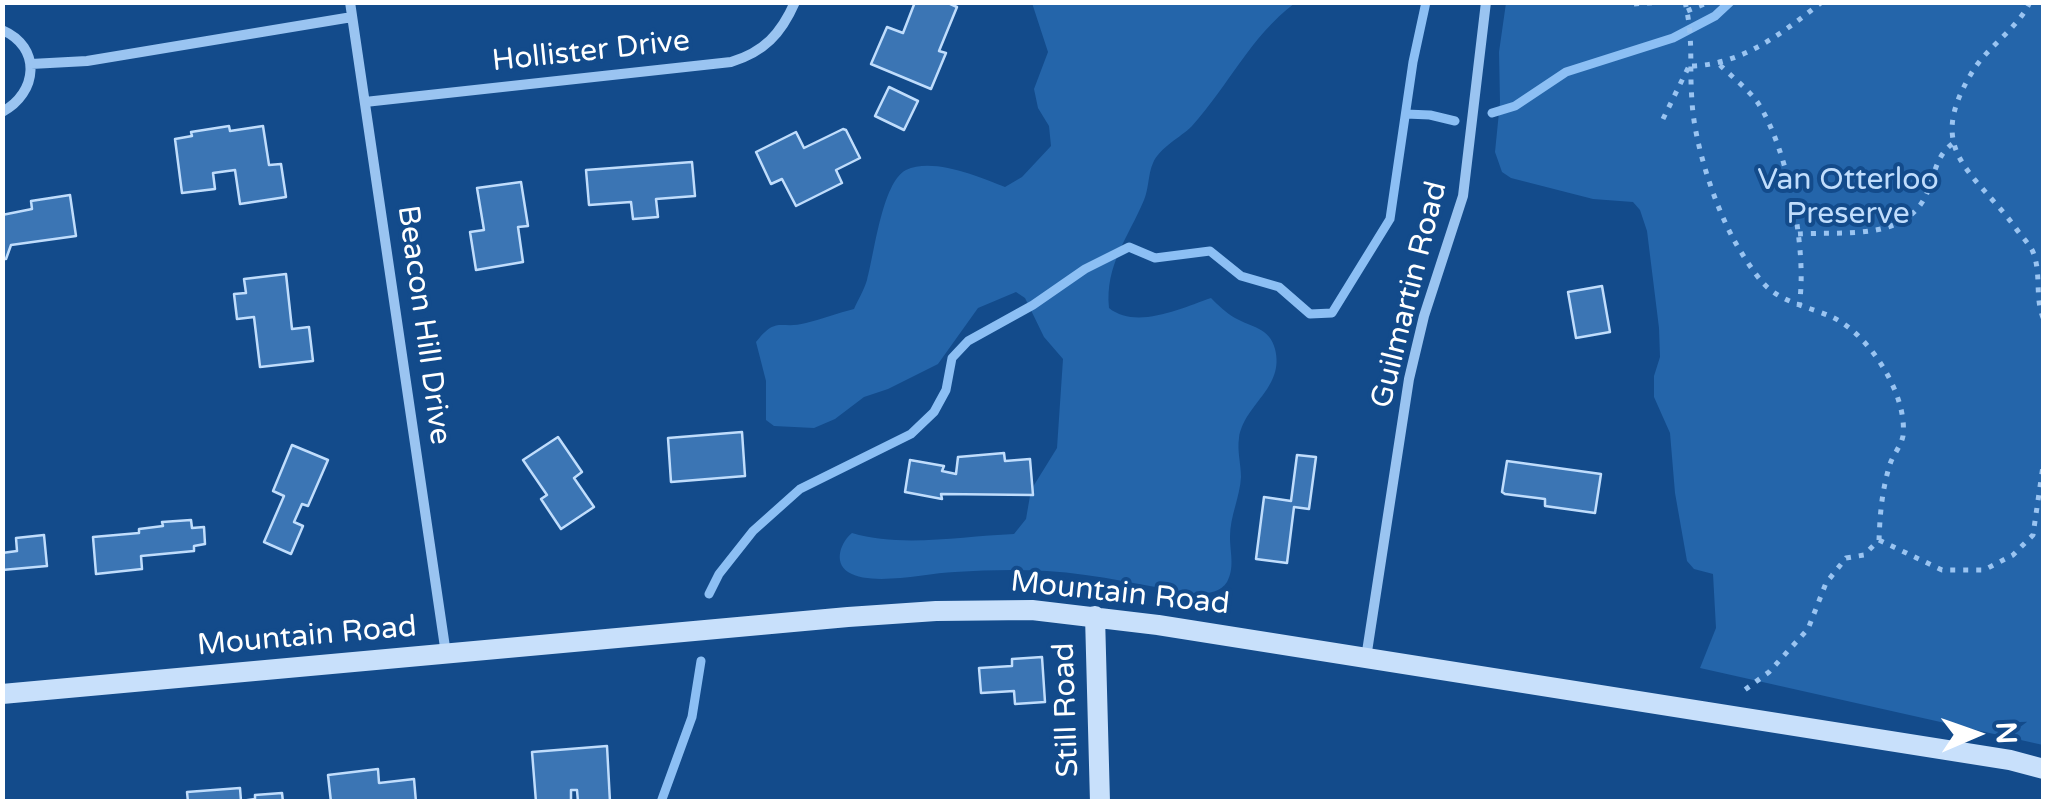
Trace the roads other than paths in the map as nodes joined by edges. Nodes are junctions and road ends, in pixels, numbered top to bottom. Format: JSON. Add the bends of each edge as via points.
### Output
{"nodes":[{"id":1,"x":350,"y":2,"type":"edge"},
{"id":2,"x":795,"y":2,"type":"edge"},
{"id":3,"x":1486,"y":2,"type":"edge"},
{"id":4,"x":352,"y":16,"type":"junction"},
{"id":5,"x":2,"y":30,"type":"edge"},
{"id":6,"x":31,"y":64,"type":"junction"},
{"id":7,"x":365,"y":102,"type":"junction"},
{"id":8,"x":2,"y":112,"type":"edge"},
{"id":9,"x":1095,"y":616,"type":"junction"},
{"id":10,"x":446,"y":654,"type":"junction"},
{"id":11,"x":1366,"y":658,"type":"junction"},
{"id":12,"x":2,"y":694,"type":"edge"},
{"id":13,"x":2044,"y":768,"type":"edge"},
{"id":14,"x":1100,"y":802,"type":"edge"}],
"edges":[{"from":1,"to":4,"type":"street","name":"Beacon Hill Drive"},
{"from":2,"to":7,"type":"street","name":"Hollister Drive","via":[[769,44],[731,62]]},
{"from":3,"to":11,"type":"street","name":"Guilmartin Road","via":[[1464,196],[1410,379]]},
{"from":4,"to":6,"type":"street","via":[[86,61]]},
{"from":4,"to":7,"type":"street","name":"Beacon Hill Drive"},
{"from":5,"to":6,"type":"street","via":[[19,40]]},
{"from":6,"to":8,"type":"street","via":[[25,94]]},
{"from":7,"to":10,"type":"street","name":"Beacon Hill Drive"},
{"from":9,"to":10,"type":"main road","name":"Mountain Road","via":[[936,611]]},
{"from":9,"to":11,"type":"main road","name":"Mountain Road"},
{"from":9,"to":14,"type":"main road","name":"Still Road"},
{"from":10,"to":12,"type":"main road","name":"Mountain Road"},
{"from":11,"to":13,"type":"main road","name":"Mountain Road"}]}
